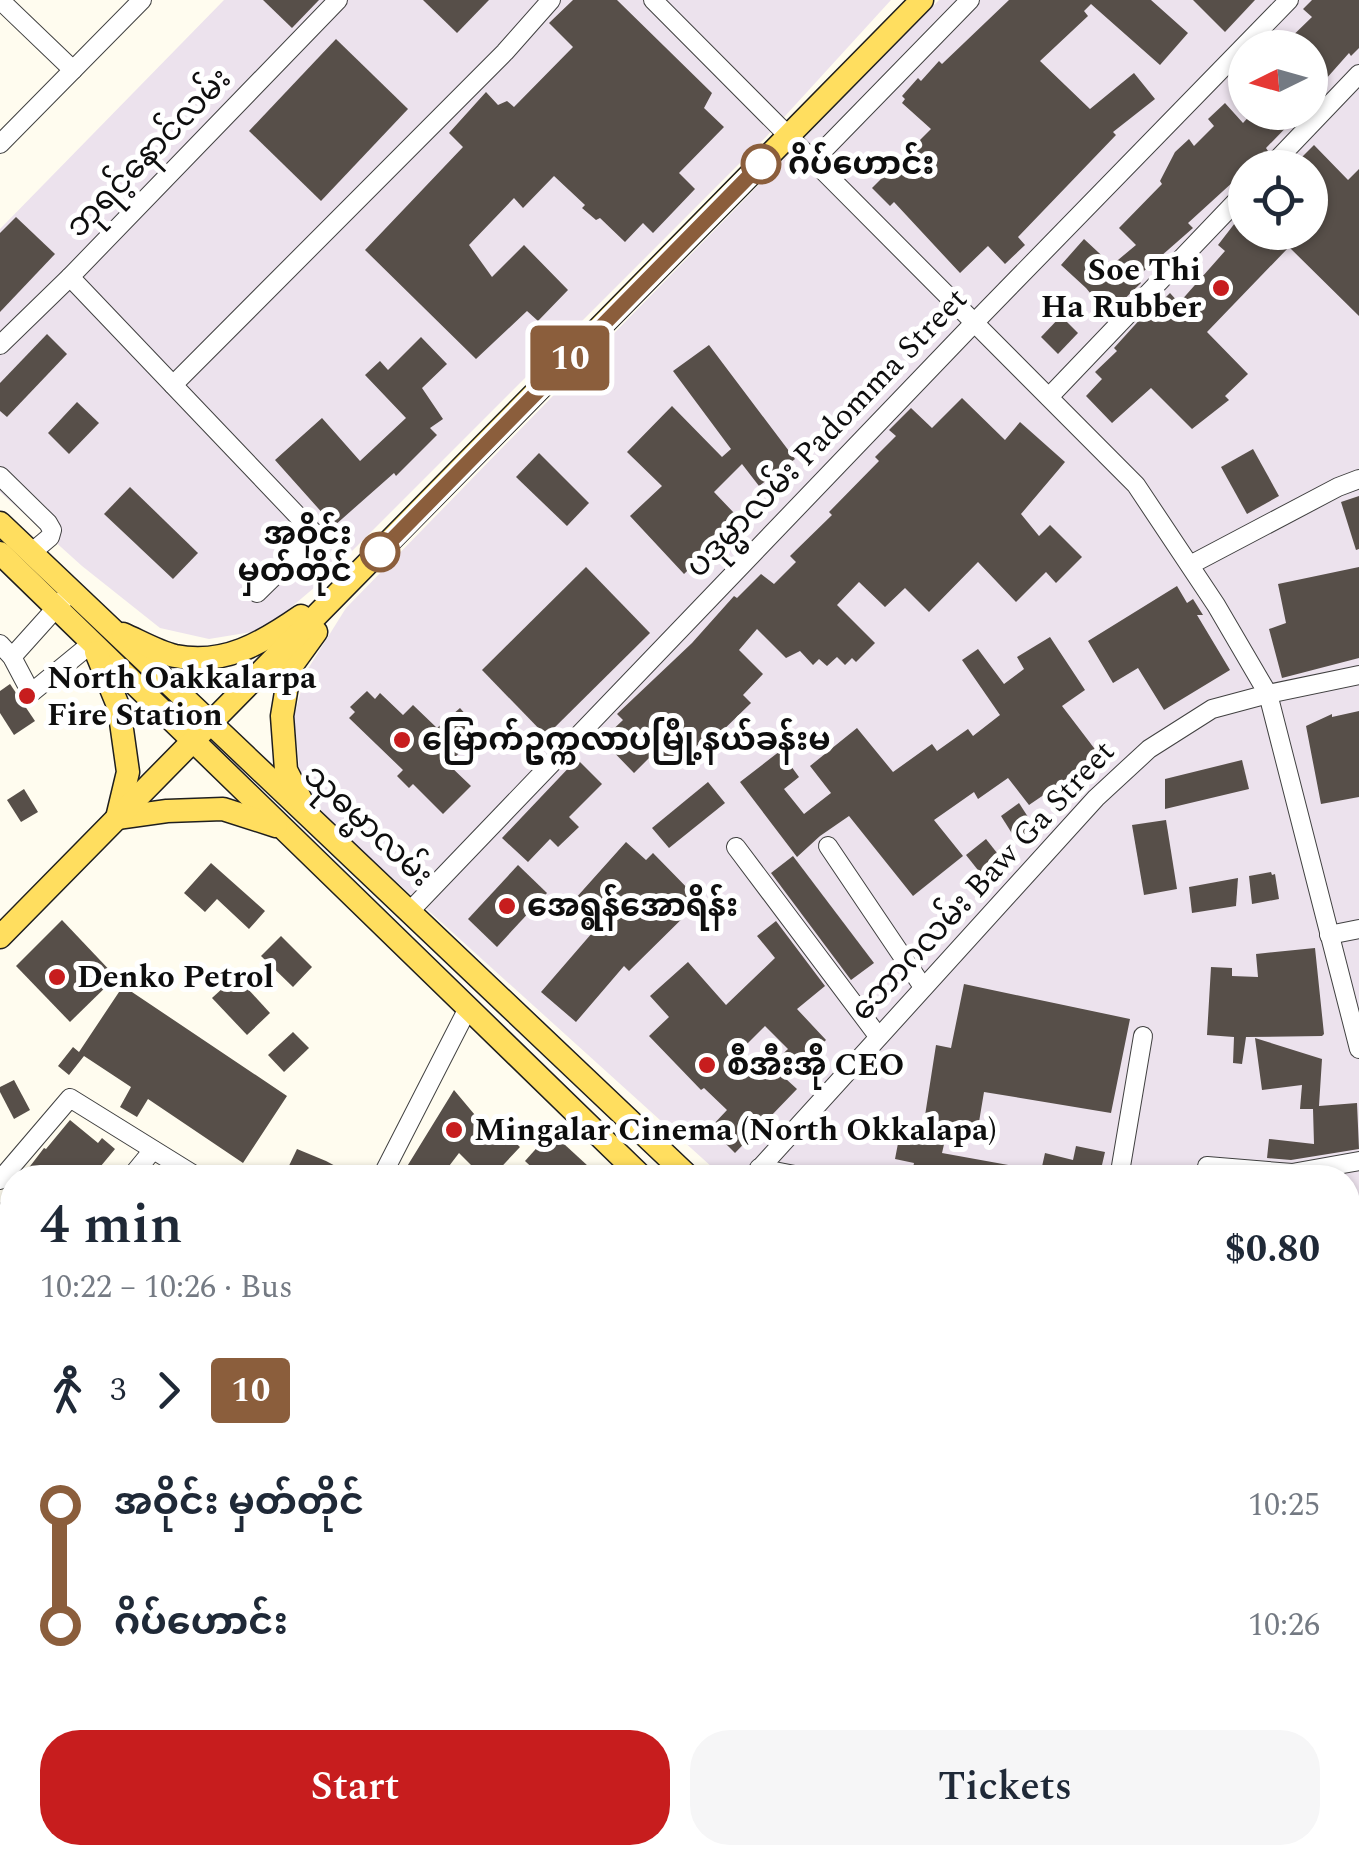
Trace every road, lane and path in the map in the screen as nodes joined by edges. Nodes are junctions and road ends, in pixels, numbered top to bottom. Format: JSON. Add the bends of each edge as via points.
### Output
{"nodes":[{"id":1,"x":0,"y":0,"type":"edge"},
{"id":2,"x":142,"y":0,"type":"edge"},
{"id":3,"x":338,"y":0,"type":"edge"},
{"id":4,"x":551,"y":0,"type":"edge"},
{"id":5,"x":653,"y":0,"type":"edge"},
{"id":6,"x":922,"y":0,"type":"edge"},
{"id":7,"x":970,"y":0,"type":"edge"},
{"id":8,"x":1290,"y":0,"type":"edge"},
{"id":9,"x":73,"y":70,"type":"junction"},
{"id":10,"x":1359,"y":74,"type":"edge"},
{"id":11,"x":788,"y":136,"type":"junction"},
{"id":12,"x":0,"y":144,"type":"edge"},
{"id":13,"x":1286,"y":150,"type":"edge"},
{"id":14,"x":812,"y":162,"type":"junction"},
{"id":15,"x":1228,"y":210,"type":"edge"},
{"id":16,"x":70,"y":276,"type":"junction"},
{"id":17,"x":976,"y":322,"type":"junction"},
{"id":18,"x":0,"y":345,"type":"edge"},
{"id":19,"x":174,"y":385,"type":"junction"},
{"id":20,"x":1049,"y":397,"type":"junction"},
{"id":21,"x":0,"y":476,"type":"edge"},
{"id":22,"x":1359,"y":479,"type":"edge"},
{"id":23,"x":0,"y":523,"type":"edge"},
{"id":24,"x":0,"y":553,"type":"edge"},
{"id":25,"x":31,"y":553,"type":"junction"},
{"id":26,"x":1190,"y":565,"type":"junction"},
{"id":27,"x":353,"y":580,"type":"junction"},
{"id":28,"x":257,"y":593,"type":"dead end"},
{"id":29,"x":64,"y":600,"type":"junction"},
{"id":30,"x":101,"y":635,"type":"junction"},
{"id":31,"x":6,"y":651,"type":"edge"},
{"id":32,"x":1359,"y":675,"type":"edge"},
{"id":33,"x":1268,"y":694,"type":"junction"},
{"id":34,"x":209,"y":724,"type":"junction"},
{"id":35,"x":192,"y":741,"type":"junction"},
{"id":36,"x":307,"y":813,"type":"junction"},
{"id":37,"x":118,"y":818,"type":"junction"},
{"id":38,"x":288,"y":832,"type":"junction"},
{"id":39,"x":828,"y":846,"type":"dead end"},
{"id":40,"x":736,"y":847,"type":"dead end"},
{"id":41,"x":410,"y":911,"type":"junction"},
{"id":42,"x":1359,"y":929,"type":"edge"},
{"id":43,"x":1329,"y":935,"type":"junction"},
{"id":44,"x":0,"y":936,"type":"edge"},
{"id":45,"x":923,"y":987,"type":"junction"},
{"id":46,"x":471,"y":1011,"type":"junction"},
{"id":47,"x":878,"y":1036,"type":"junction"},
{"id":48,"x":1143,"y":1036,"type":"dead end"},
{"id":49,"x":1359,"y":1049,"type":"edge"},
{"id":50,"x":153,"y":1150,"type":"junction"},
{"id":51,"x":13,"y":1165,"type":"edge"},
{"id":52,"x":141,"y":1165,"type":"edge"},
{"id":53,"x":178,"y":1165,"type":"edge"},
{"id":54,"x":389,"y":1165,"type":"edge"},
{"id":55,"x":630,"y":1165,"type":"edge"},
{"id":56,"x":677,"y":1165,"type":"edge"},
{"id":57,"x":762,"y":1165,"type":"edge"},
{"id":58,"x":1120,"y":1165,"type":"edge"}],
"edges":[{"from":1,"to":9,"type":"street"},
{"from":2,"to":9,"type":"street"},
{"from":3,"to":16,"type":"street","name":"ဘုရင့်နောင်လမ်း"},
{"from":4,"to":19,"type":"street"},
{"from":5,"to":11,"type":"street"},
{"from":6,"to":11,"type":"main road"},
{"from":7,"to":14,"type":"street"},
{"from":8,"to":17,"type":"street","name":"ပဒုမ္မာလမ်း Padomma Street"},
{"from":9,"to":12,"type":"street"},
{"from":10,"to":13,"type":"street"},
{"from":11,"to":14,"type":"street"},
{"from":11,"to":27,"type":"main road"},
{"from":14,"to":17,"type":"street"},
{"from":15,"to":20,"type":"street"},
{"from":16,"to":18,"type":"street","name":"ဘုရင့်နောင်လမ်း"},
{"from":16,"to":19,"type":"street"},
{"from":17,"to":20,"type":"street"},
{"from":17,"to":41,"type":"street","name":"ပဒုမ္မာလမ်း Padomma Street"},
{"from":19,"to":28,"type":"street","via":[[316,535]]},
{"from":20,"to":26,"type":"street","via":[[1136,485]]},
{"from":21,"to":25,"type":"street","via":[[52,530]]},
{"from":22,"to":26,"type":"street"},
{"from":23,"to":25,"type":"main road","name":"သုဓမ္မာလမ်း"},
{"from":24,"to":29,"type":"main road","name":"သုဓမ္မာလမ်း"},
{"from":25,"to":29,"type":"main road","name":"သုဓမ္မာလမ်း"},
{"from":26,"to":33,"type":"street"},
{"from":27,"to":30,"type":"main road","via":[[265,642],[220,658],[174,656]]},
{"from":27,"to":34,"type":"main road"},
{"from":27,"to":36,"type":"main road","via":[[290,668],[282,716],[286,770]]},
{"from":29,"to":30,"type":"main road","name":"သုဓမ္မာလမ်း"},
{"from":29,"to":31,"type":"street"},
{"from":30,"to":31,"type":"street","via":[[31,693]]},
{"from":30,"to":34,"type":"main road","name":"သုဓမ္မာလမ်း"},
{"from":30,"to":35,"type":"main road","name":"သုဓမ္မာလမ်း"},
{"from":30,"to":37,"type":"main road","via":[[128,772]]},
{"from":32,"to":33,"type":"street","name":"ဘောဂလမ်း Baw Ga Street"},
{"from":33,"to":43,"type":"street"},
{"from":33,"to":45,"type":"street","name":"ဘောဂလမ်း Baw Ga Street","via":[[1212,709],[1149,749]]},
{"from":34,"to":35,"type":"main road"},
{"from":34,"to":36,"type":"main road","name":"သုဓမ္မာလမ်း"},
{"from":35,"to":37,"type":"main road"},
{"from":35,"to":38,"type":"main road","name":"သုဓမ္မာလမ်း"},
{"from":36,"to":41,"type":"main road","name":"သုဓမ္မာလမ်း"},
{"from":37,"to":38,"type":"main road","via":[[223,809]]},
{"from":37,"to":44,"type":"main road"},
{"from":38,"to":46,"type":"main road","name":"သုဓမ္မာလမ်း"},
{"from":39,"to":45,"type":"street"},
{"from":40,"to":47,"type":"street"},
{"from":41,"to":56,"type":"main road","name":"သုဓမ္မာလမ်း"},
{"from":42,"to":43,"type":"street"},
{"from":43,"to":49,"type":"street"},
{"from":45,"to":47,"type":"street","name":"ဘောဂလမ်း Baw Ga Street"},
{"from":46,"to":54,"type":"street"},
{"from":46,"to":55,"type":"main road","name":"သုဓမ္မာလမ်း"},
{"from":47,"to":57,"type":"street","name":"ဘောဂလမ်း Baw Ga Street"},
{"from":48,"to":58,"type":"street"},
{"from":50,"to":51,"type":"street","via":[[70,1098]]},
{"from":50,"to":52,"type":"street"},
{"from":50,"to":53,"type":"street"}]}
